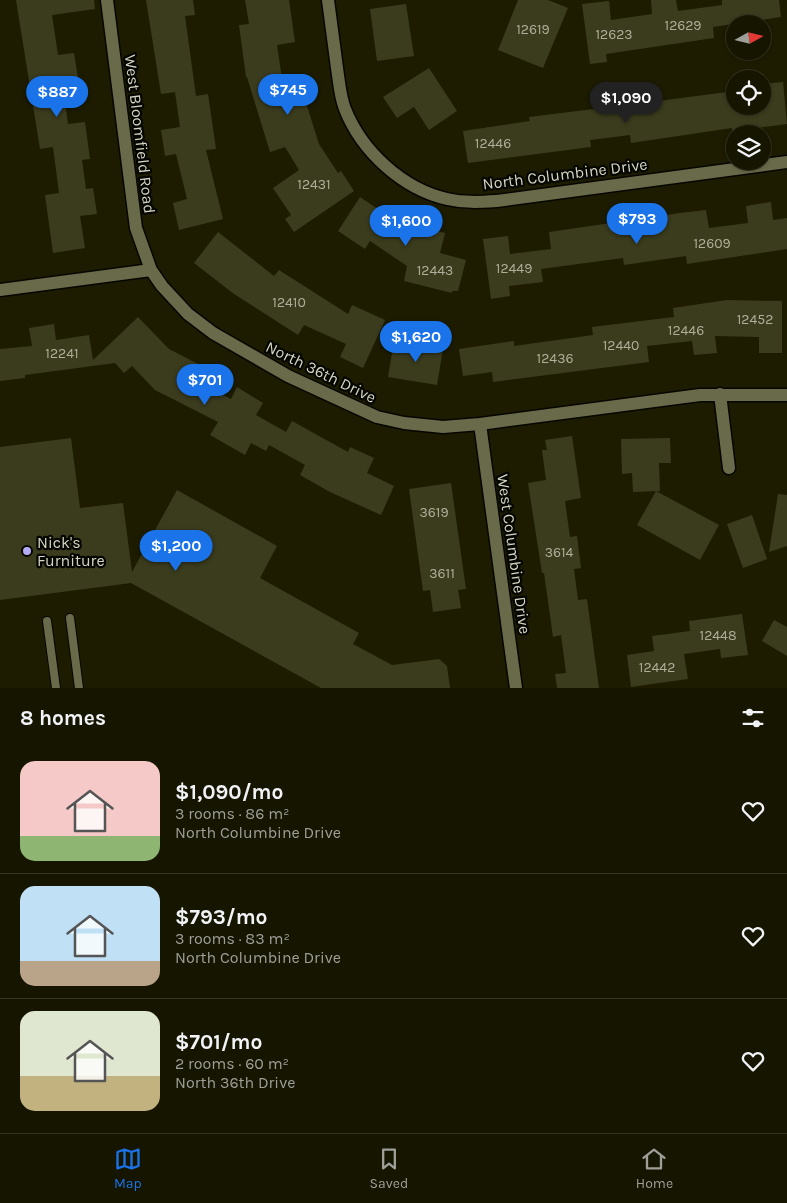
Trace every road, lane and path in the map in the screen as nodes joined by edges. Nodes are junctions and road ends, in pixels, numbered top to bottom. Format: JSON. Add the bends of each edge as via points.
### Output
{"nodes":[{"id":1,"x":106,"y":0,"type":"edge"},
{"id":2,"x":328,"y":0,"type":"edge"},
{"id":3,"x":787,"y":162,"type":"edge"},
{"id":4,"x":151,"y":270,"type":"junction"},
{"id":5,"x":0,"y":290,"type":"edge"},
{"id":6,"x":720,"y":394,"type":"junction"},
{"id":7,"x":787,"y":394,"type":"edge"},
{"id":8,"x":480,"y":424,"type":"junction"},
{"id":9,"x":728,"y":468,"type":"dead end"},
{"id":10,"x":70,"y":618,"type":"dead end"},
{"id":11,"x":47,"y":621,"type":"dead end"},
{"id":12,"x":56,"y":688,"type":"edge"},
{"id":13,"x":79,"y":688,"type":"edge"},
{"id":14,"x":516,"y":688,"type":"edge"}],
"edges":[{"from":1,"to":4,"type":"street","name":"West Bloomfield Road","via":[[136,228]]},
{"from":2,"to":3,"type":"street","name":"North Columbine Drive","via":[[345,109],[363,143],[402,180],[424,192],[448,200],[497,201]]},
{"from":4,"to":5,"type":"street"},
{"from":4,"to":8,"type":"street","name":"North 36th Drive","via":[[188,314],[213,333],[327,396],[377,417],[404,424],[443,427]]},
{"from":6,"to":7,"type":"street","name":"North 36th Drive"},
{"from":6,"to":8,"type":"street","name":"North 36th Drive"},
{"from":6,"to":9,"type":"street"},
{"from":8,"to":14,"type":"street","name":"West Columbine Drive"},
{"from":10,"to":13,"type":"lane"},
{"from":11,"to":12,"type":"lane"}]}
